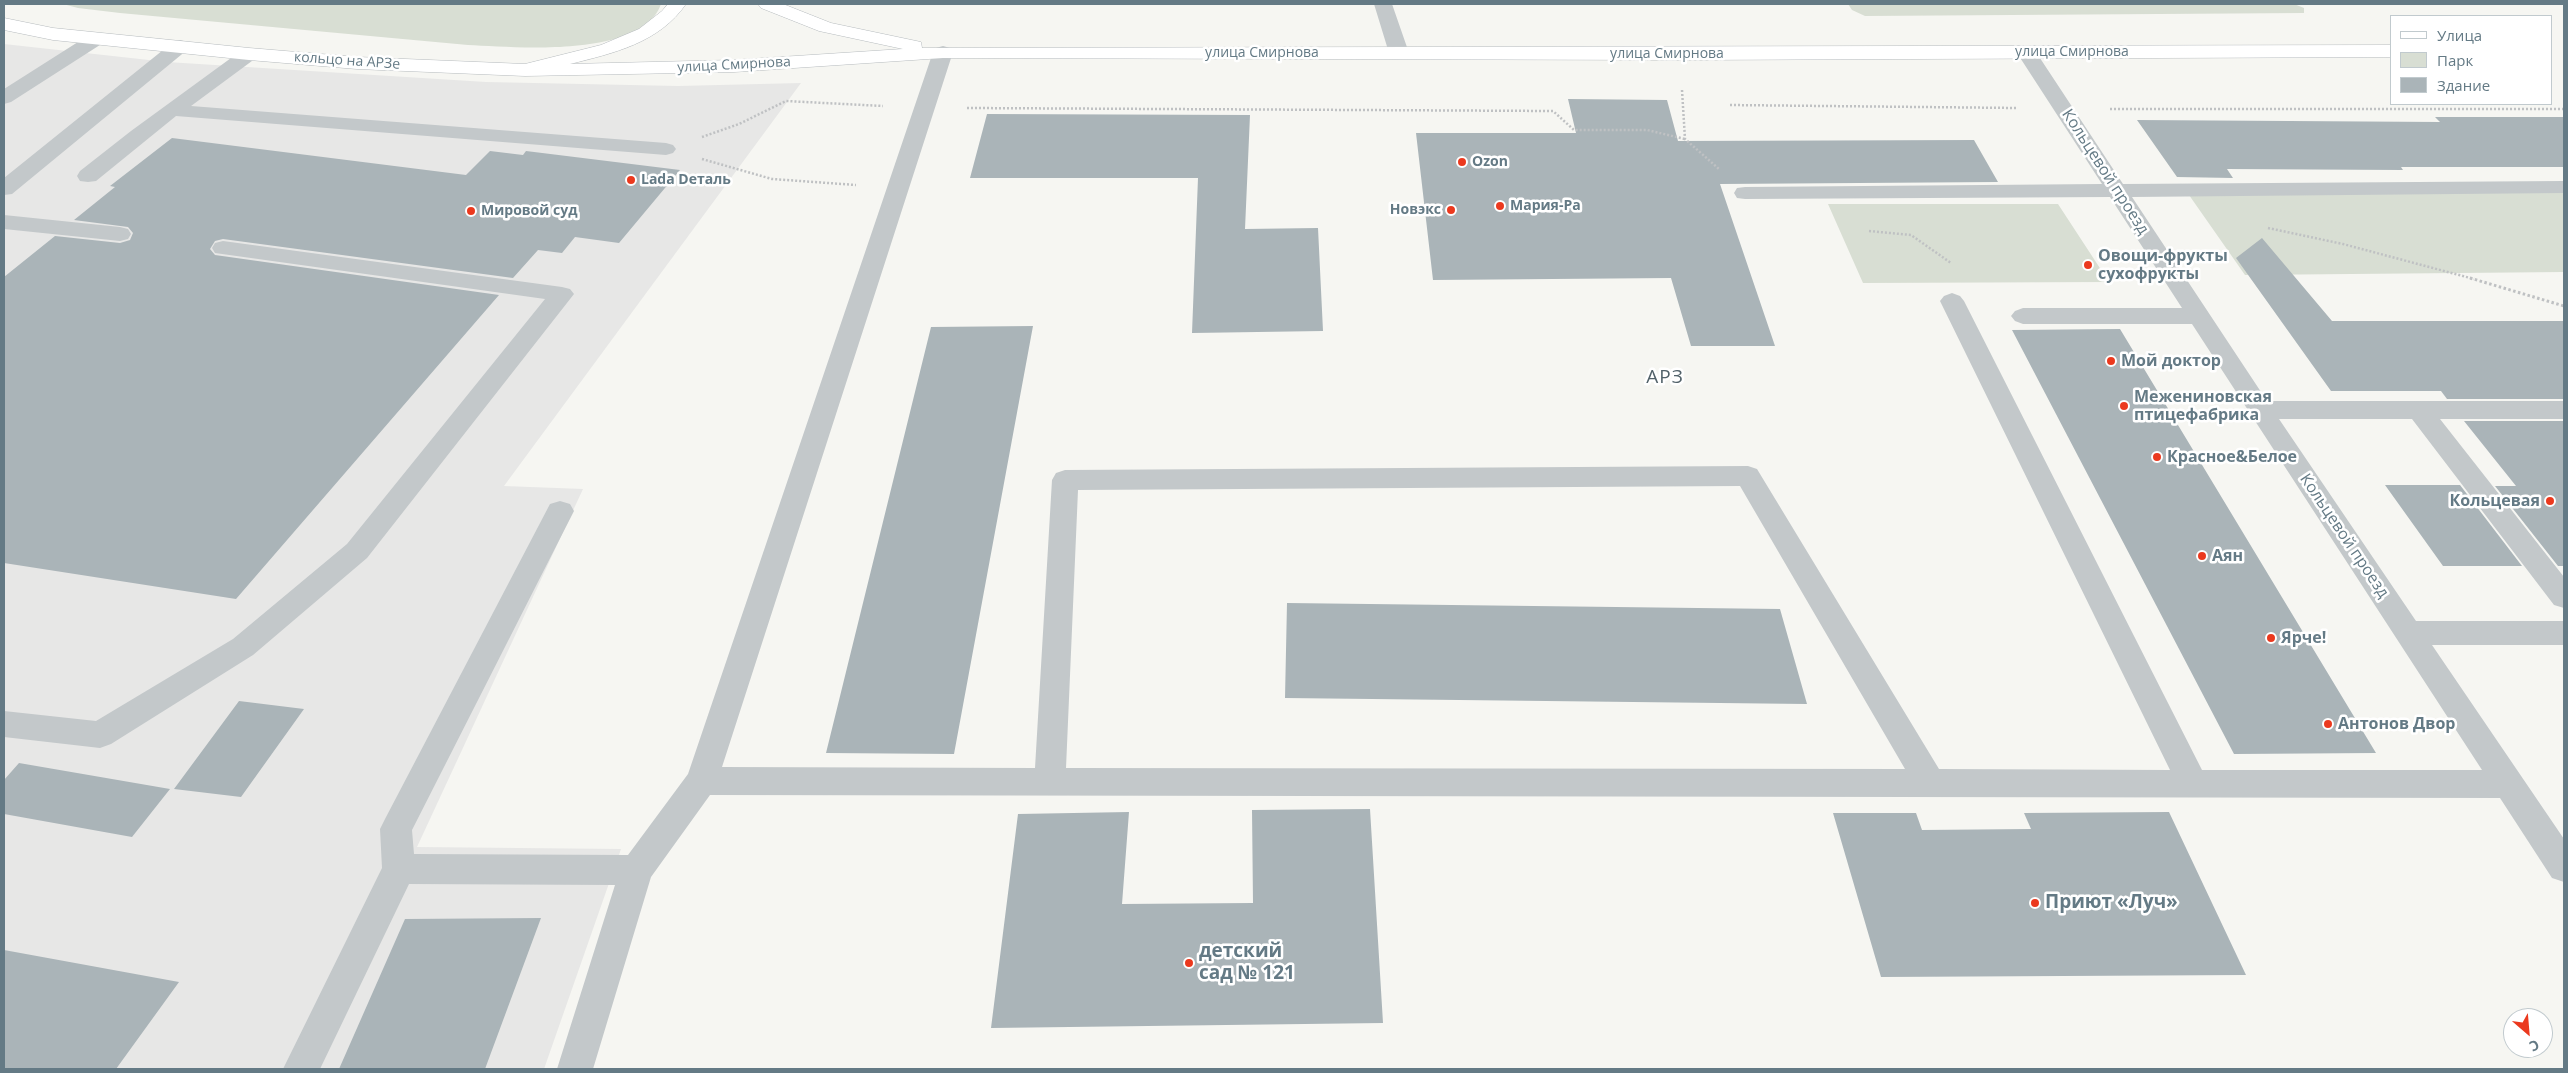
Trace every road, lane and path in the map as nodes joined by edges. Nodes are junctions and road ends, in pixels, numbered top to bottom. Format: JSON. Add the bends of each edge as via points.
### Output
{"nodes":[{"id":1,"x":678,"y":4,"type":"edge"},
{"id":2,"x":767,"y":4,"type":"edge"},
{"id":3,"x":1383,"y":4,"type":"edge"},
{"id":4,"x":4,"y":24,"type":"edge"},
{"id":5,"x":96,"y":39,"type":"junction"},
{"id":6,"x":180,"y":46,"type":"junction"},
{"id":7,"x":2390,"y":51,"type":"edge"},
{"id":8,"x":943,"y":52,"type":"junction"},
{"id":9,"x":1400,"y":53,"type":"junction"},
{"id":10,"x":2027,"y":53,"type":"junction"},
{"id":11,"x":249,"y":54,"type":"junction"},
{"id":12,"x":525,"y":70,"type":"junction"},
{"id":13,"x":4,"y":98,"type":"edge"},
{"id":14,"x":1730,"y":105,"type":"dead end"},
{"id":15,"x":924,"y":108,"type":"junction"},
{"id":16,"x":2064,"y":109,"type":"junction"},
{"id":17,"x":2564,"y":109,"type":"edge"},
{"id":18,"x":171,"y":110,"type":"junction"},
{"id":19,"x":1686,"y":139,"type":"dead end"},
{"id":20,"x":666,"y":149,"type":"junction"},
{"id":21,"x":88,"y":176,"type":"dead end"},
{"id":22,"x":2564,"y":187,"type":"edge"},
{"id":23,"x":897,"y":188,"type":"junction"},
{"id":24,"x":4,"y":189,"type":"edge"},
{"id":25,"x":2116,"y":190,"type":"junction"},
{"id":26,"x":1745,"y":193,"type":"dead end"},
{"id":27,"x":4,"y":222,"type":"edge"},
{"id":28,"x":2260,"y":227,"type":"dead end"},
{"id":29,"x":120,"y":234,"type":"dead end"},
{"id":30,"x":223,"y":248,"type":"dead end"},
{"id":31,"x":1952,"y":301,"type":"dead end"},
{"id":32,"x":2564,"y":306,"type":"edge"},
{"id":33,"x":2023,"y":316,"type":"dead end"},
{"id":34,"x":2198,"y":316,"type":"junction"},
{"id":35,"x":2260,"y":410,"type":"junction"},
{"id":36,"x":2564,"y":410,"type":"edge"},
{"id":37,"x":2420,"y":411,"type":"junction"},
{"id":38,"x":560,"y":510,"type":"dead end"},
{"id":39,"x":2564,"y":597,"type":"edge"},
{"id":40,"x":2409,"y":633,"type":"junction"},
{"id":41,"x":2564,"y":633,"type":"edge"},
{"id":42,"x":4,"y":724,"type":"edge"},
{"id":43,"x":702,"y":781,"type":"junction"},
{"id":44,"x":1050,"y":782,"type":"junction"},
{"id":45,"x":1931,"y":784,"type":"junction"},
{"id":46,"x":2193,"y":784,"type":"junction"},
{"id":47,"x":2510,"y":784,"type":"junction"},
{"id":48,"x":2564,"y":867,"type":"edge"},
{"id":49,"x":398,"y":870,"type":"junction"},
{"id":50,"x":636,"y":870,"type":"junction"},
{"id":51,"x":301,"y":1069,"type":"edge"},
{"id":52,"x":575,"y":1069,"type":"edge"}],
"edges":[{"from":1,"to":12,"type":"main road","name":"кольцо на АРЗе","via":[[646,33],[608,50]]},
{"from":2,"to":8,"type":"main road","name":"улица Смирнова","via":[[826,27]]},
{"from":3,"to":9,"type":"street"},
{"from":4,"to":5,"type":"main road","name":"кольцо на АРЗе","via":[[22,19],[52,34]]},
{"from":5,"to":6,"type":"main road","name":"кольцо на АРЗе"},
{"from":5,"to":13,"type":"street"},
{"from":6,"to":11,"type":"main road","name":"кольцо на АРЗе"},
{"from":6,"to":24,"type":"street"},
{"from":7,"to":10,"type":"main road","name":"улица Смирнова"},
{"from":8,"to":9,"type":"main road","name":"улица Смирнова"},
{"from":8,"to":12,"type":"main road","name":"улица Смирнова","via":[[618,71]]},
{"from":8,"to":15,"type":"street"},
{"from":9,"to":10,"type":"main road","name":"улица Смирнова"},
{"from":10,"to":16,"type":"street","name":"Кольцевой проезд"},
{"from":11,"to":12,"type":"main road","name":"кольцо на АРЗе","via":[[357,63]]},
{"from":11,"to":18,"type":"street"},
{"from":14,"to":16,"type":"path"},
{"from":15,"to":19,"type":"path","via":[[1553,111],[1574,130],[1647,130]]},
{"from":15,"to":20,"type":"path","via":[[786,101],[739,124]]},
{"from":15,"to":23,"type":"street"},
{"from":16,"to":17,"type":"path"},
{"from":16,"to":25,"type":"street","name":"Кольцевой проезд"},
{"from":18,"to":20,"type":"street"},
{"from":18,"to":21,"type":"street"},
{"from":20,"to":23,"type":"path","via":[[772,179]]},
{"from":22,"to":25,"type":"street"},
{"from":23,"to":43,"type":"street"},
{"from":25,"to":26,"type":"street"},
{"from":25,"to":34,"type":"street","name":"Кольцевой проезд"},
{"from":27,"to":29,"type":"street"},
{"from":28,"to":32,"type":"path","via":[[2410,260]]},
{"from":30,"to":42,"type":"street","via":[[562,294],[357,551],[243,647],[100,735]]},
{"from":31,"to":46,"type":"street"},
{"from":33,"to":34,"type":"street"},
{"from":34,"to":35,"type":"street","name":"Кольцевой проезд"},
{"from":35,"to":37,"type":"street"},
{"from":35,"to":40,"type":"street","name":"Кольцевой проезд"},
{"from":36,"to":37,"type":"street"},
{"from":37,"to":39,"type":"street"},
{"from":38,"to":49,"type":"street","via":[[396,829]]},
{"from":40,"to":41,"type":"street"},
{"from":40,"to":47,"type":"street","name":"Кольцевой проезд"},
{"from":43,"to":44,"type":"street"},
{"from":43,"to":50,"type":"street"},
{"from":44,"to":45,"type":"street"},
{"from":44,"to":45,"type":"street","via":[[1065,480],[1748,476]]},
{"from":45,"to":46,"type":"street"},
{"from":46,"to":47,"type":"street"},
{"from":47,"to":48,"type":"street","name":"Кольцевой проезд"},
{"from":49,"to":50,"type":"street"},
{"from":49,"to":51,"type":"street"},
{"from":50,"to":52,"type":"street"}]}
